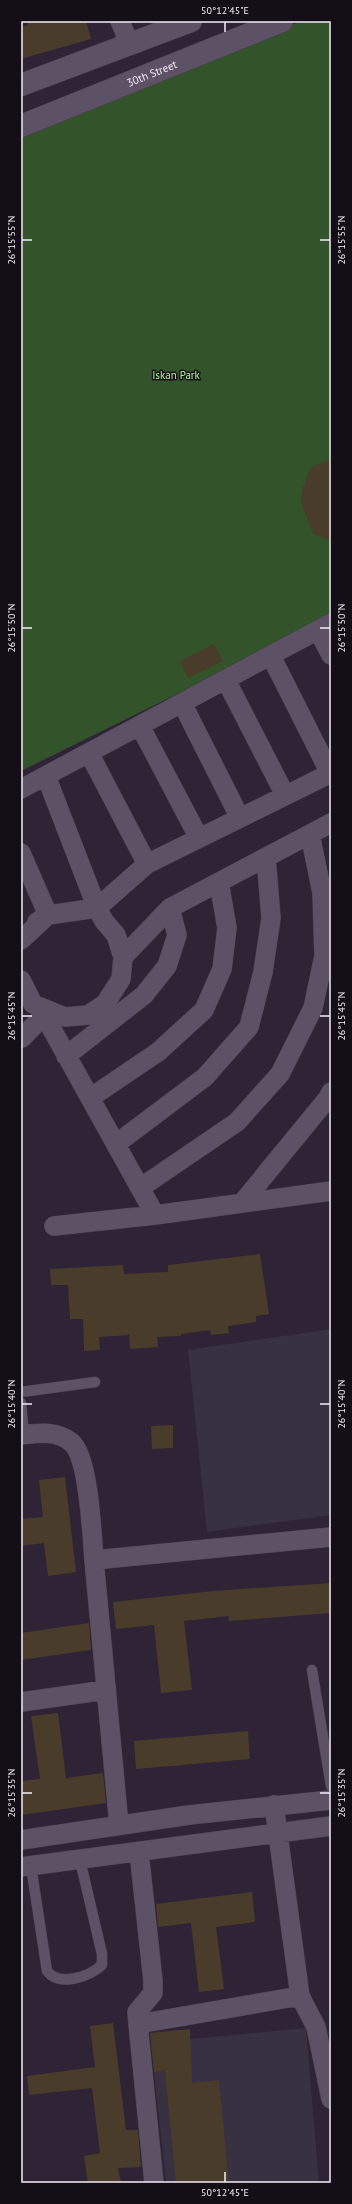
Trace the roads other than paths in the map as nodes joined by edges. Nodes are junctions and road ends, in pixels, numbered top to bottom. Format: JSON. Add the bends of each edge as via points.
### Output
{"nodes":[{"id":1,"x":120,"y":21,"type":"edge"},
{"id":2,"x":191,"y":21,"type":"edge"},
{"id":3,"x":282,"y":21,"type":"edge"},
{"id":4,"x":129,"y":43,"type":"junction"},
{"id":5,"x":21,"y":85,"type":"edge"},
{"id":6,"x":21,"y":126,"type":"edge"},
{"id":7,"x":324,"y":627,"type":"edge"},
{"id":8,"x":331,"y":655,"type":"edge"},
{"id":9,"x":271,"y":656,"type":"junction"},
{"id":10,"x":226,"y":680,"type":"junction"},
{"id":11,"x":182,"y":703,"type":"junction"},
{"id":12,"x":140,"y":726,"type":"junction"},
{"id":13,"x":89,"y":753,"type":"junction"},
{"id":14,"x":330,"y":773,"type":"edge"},
{"id":15,"x":46,"y":776,"type":"junction"},
{"id":16,"x":21,"y":789,"type":"edge"},
{"id":17,"x":285,"y":795,"type":"junction"},
{"id":18,"x":240,"y":818,"type":"junction"},
{"id":19,"x":331,"y":823,"type":"edge"},
{"id":20,"x":310,"y":834,"type":"junction"},
{"id":21,"x":199,"y":838,"type":"junction"},
{"id":22,"x":21,"y":853,"type":"edge"},
{"id":23,"x":266,"y":857,"type":"junction"},
{"id":24,"x":147,"y":864,"type":"junction"},
{"id":25,"x":220,"y":882,"type":"junction"},
{"id":26,"x":98,"y":908,"type":"junction"},
{"id":27,"x":170,"y":908,"type":"junction"},
{"id":28,"x":48,"y":915,"type":"junction"},
{"id":29,"x":21,"y":931,"type":"edge"},
{"id":30,"x":21,"y":940,"type":"edge"},
{"id":31,"x":123,"y":957,"type":"junction"},
{"id":32,"x":21,"y":980,"type":"edge"},
{"id":33,"x":44,"y":1015,"type":"junction"},
{"id":34,"x":65,"y":1017,"type":"junction"},
{"id":35,"x":21,"y":1040,"type":"edge"},
{"id":36,"x":66,"y":1056,"type":"junction"},
{"id":37,"x":331,"y":1092,"type":"edge"},
{"id":38,"x":90,"y":1098,"type":"junction"},
{"id":39,"x":116,"y":1144,"type":"junction"},
{"id":40,"x":140,"y":1188,"type":"junction"},
{"id":41,"x":331,"y":1191,"type":"edge"},
{"id":42,"x":242,"y":1204,"type":"junction"},
{"id":43,"x":155,"y":1215,"type":"junction"},
{"id":44,"x":54,"y":1226,"type":"dead end"},
{"id":45,"x":95,"y":1382,"type":"dead end"},
{"id":46,"x":21,"y":1392,"type":"edge"},
{"id":47,"x":21,"y":1403,"type":"edge"},
{"id":48,"x":22,"y":1435,"type":"edge"},
{"id":49,"x":331,"y":1537,"type":"edge"},
{"id":50,"x":94,"y":1560,"type":"junction"},
{"id":51,"x":312,"y":1670,"type":"dead end"},
{"id":52,"x":106,"y":1690,"type":"junction"},
{"id":53,"x":21,"y":1702,"type":"edge"},
{"id":54,"x":331,"y":1786,"type":"edge"},
{"id":55,"x":331,"y":1800,"type":"edge"},
{"id":56,"x":274,"y":1805,"type":"junction"},
{"id":57,"x":119,"y":1825,"type":"junction"},
{"id":58,"x":331,"y":1826,"type":"edge"},
{"id":59,"x":278,"y":1834,"type":"junction"},
{"id":60,"x":21,"y":1840,"type":"edge"},
{"id":61,"x":139,"y":1852,"type":"junction"},
{"id":62,"x":80,"y":1860,"type":"junction"},
{"id":63,"x":26,"y":1866,"type":"edge"},
{"id":64,"x":300,"y":1996,"type":"junction"},
{"id":65,"x":138,"y":2024,"type":"junction"},
{"id":66,"x":331,"y":2099,"type":"edge"},
{"id":67,"x":154,"y":2183,"type":"edge"}],
"edges":[{"from":1,"to":4,"type":"street"},
{"from":2,"to":4,"type":"street"},
{"from":3,"to":6,"type":"street","name":"30th Street"},
{"from":4,"to":5,"type":"street"},
{"from":7,"to":8,"type":"street"},
{"from":7,"to":9,"type":"street"},
{"from":9,"to":10,"type":"street"},
{"from":9,"to":14,"type":"street"},
{"from":10,"to":11,"type":"street"},
{"from":10,"to":17,"type":"street"},
{"from":11,"to":12,"type":"street"},
{"from":11,"to":18,"type":"street"},
{"from":12,"to":13,"type":"street"},
{"from":12,"to":21,"type":"street"},
{"from":13,"to":15,"type":"street"},
{"from":13,"to":24,"type":"street"},
{"from":14,"to":17,"type":"street"},
{"from":15,"to":16,"type":"street"},
{"from":15,"to":26,"type":"street"},
{"from":17,"to":18,"type":"street"},
{"from":18,"to":21,"type":"street"},
{"from":19,"to":20,"type":"street"},
{"from":20,"to":23,"type":"street"},
{"from":20,"to":40,"type":"street","via":[[322,893],[324,956],[314,1008],[280,1074],[237,1122]]},
{"from":21,"to":24,"type":"street"},
{"from":22,"to":28,"type":"street"},
{"from":23,"to":25,"type":"street"},
{"from":23,"to":39,"type":"street","via":[[271,918],[249,1027],[205,1077]]},
{"from":24,"to":26,"type":"street"},
{"from":25,"to":27,"type":"street"},
{"from":25,"to":38,"type":"street","via":[[226,928],[222,969],[204,1010],[158,1052]]},
{"from":26,"to":28,"type":"street"},
{"from":26,"to":31,"type":"street","via":[[104,921],[116,935]]},
{"from":27,"to":31,"type":"street"},
{"from":27,"to":36,"type":"street","via":[[177,935],[166,966],[144,995]]},
{"from":28,"to":29,"type":"street"},
{"from":28,"to":30,"type":"street"},
{"from":31,"to":34,"type":"street","via":[[121,979],[104,1004],[88,1015]]},
{"from":32,"to":34,"type":"street","via":[[34,1004]]},
{"from":33,"to":34,"type":"street"},
{"from":33,"to":35,"type":"street"},
{"from":33,"to":36,"type":"street"},
{"from":36,"to":38,"type":"street"},
{"from":37,"to":42,"type":"street"},
{"from":38,"to":39,"type":"street"},
{"from":39,"to":40,"type":"street"},
{"from":40,"to":43,"type":"street"},
{"from":41,"to":42,"type":"street"},
{"from":42,"to":43,"type":"street"},
{"from":43,"to":44,"type":"street"},
{"from":45,"to":46,"type":"lane"},
{"from":47,"to":48,"type":"lane"},
{"from":48,"to":50,"type":"street","via":[[50,1432],[72,1442],[84,1464]]},
{"from":49,"to":50,"type":"street"},
{"from":50,"to":52,"type":"street"},
{"from":51,"to":54,"type":"lane"},
{"from":52,"to":53,"type":"street"},
{"from":52,"to":57,"type":"street"},
{"from":55,"to":56,"type":"street"},
{"from":56,"to":57,"type":"street"},
{"from":56,"to":59,"type":"street"},
{"from":57,"to":60,"type":"street"},
{"from":58,"to":59,"type":"street"},
{"from":59,"to":61,"type":"street"},
{"from":59,"to":64,"type":"street"},
{"from":61,"to":62,"type":"street"},
{"from":61,"to":65,"type":"street","via":[[153,1993],[137,2012]]},
{"from":62,"to":63,"type":"street"},
{"from":62,"to":63,"type":"lane","via":[[102,1954],[102,1966],[95,1971],[62,1981],[52,1978],[47,1971]]},
{"from":64,"to":65,"type":"street"},
{"from":64,"to":66,"type":"street","via":[[316,2027]]},
{"from":65,"to":67,"type":"street"}]}
